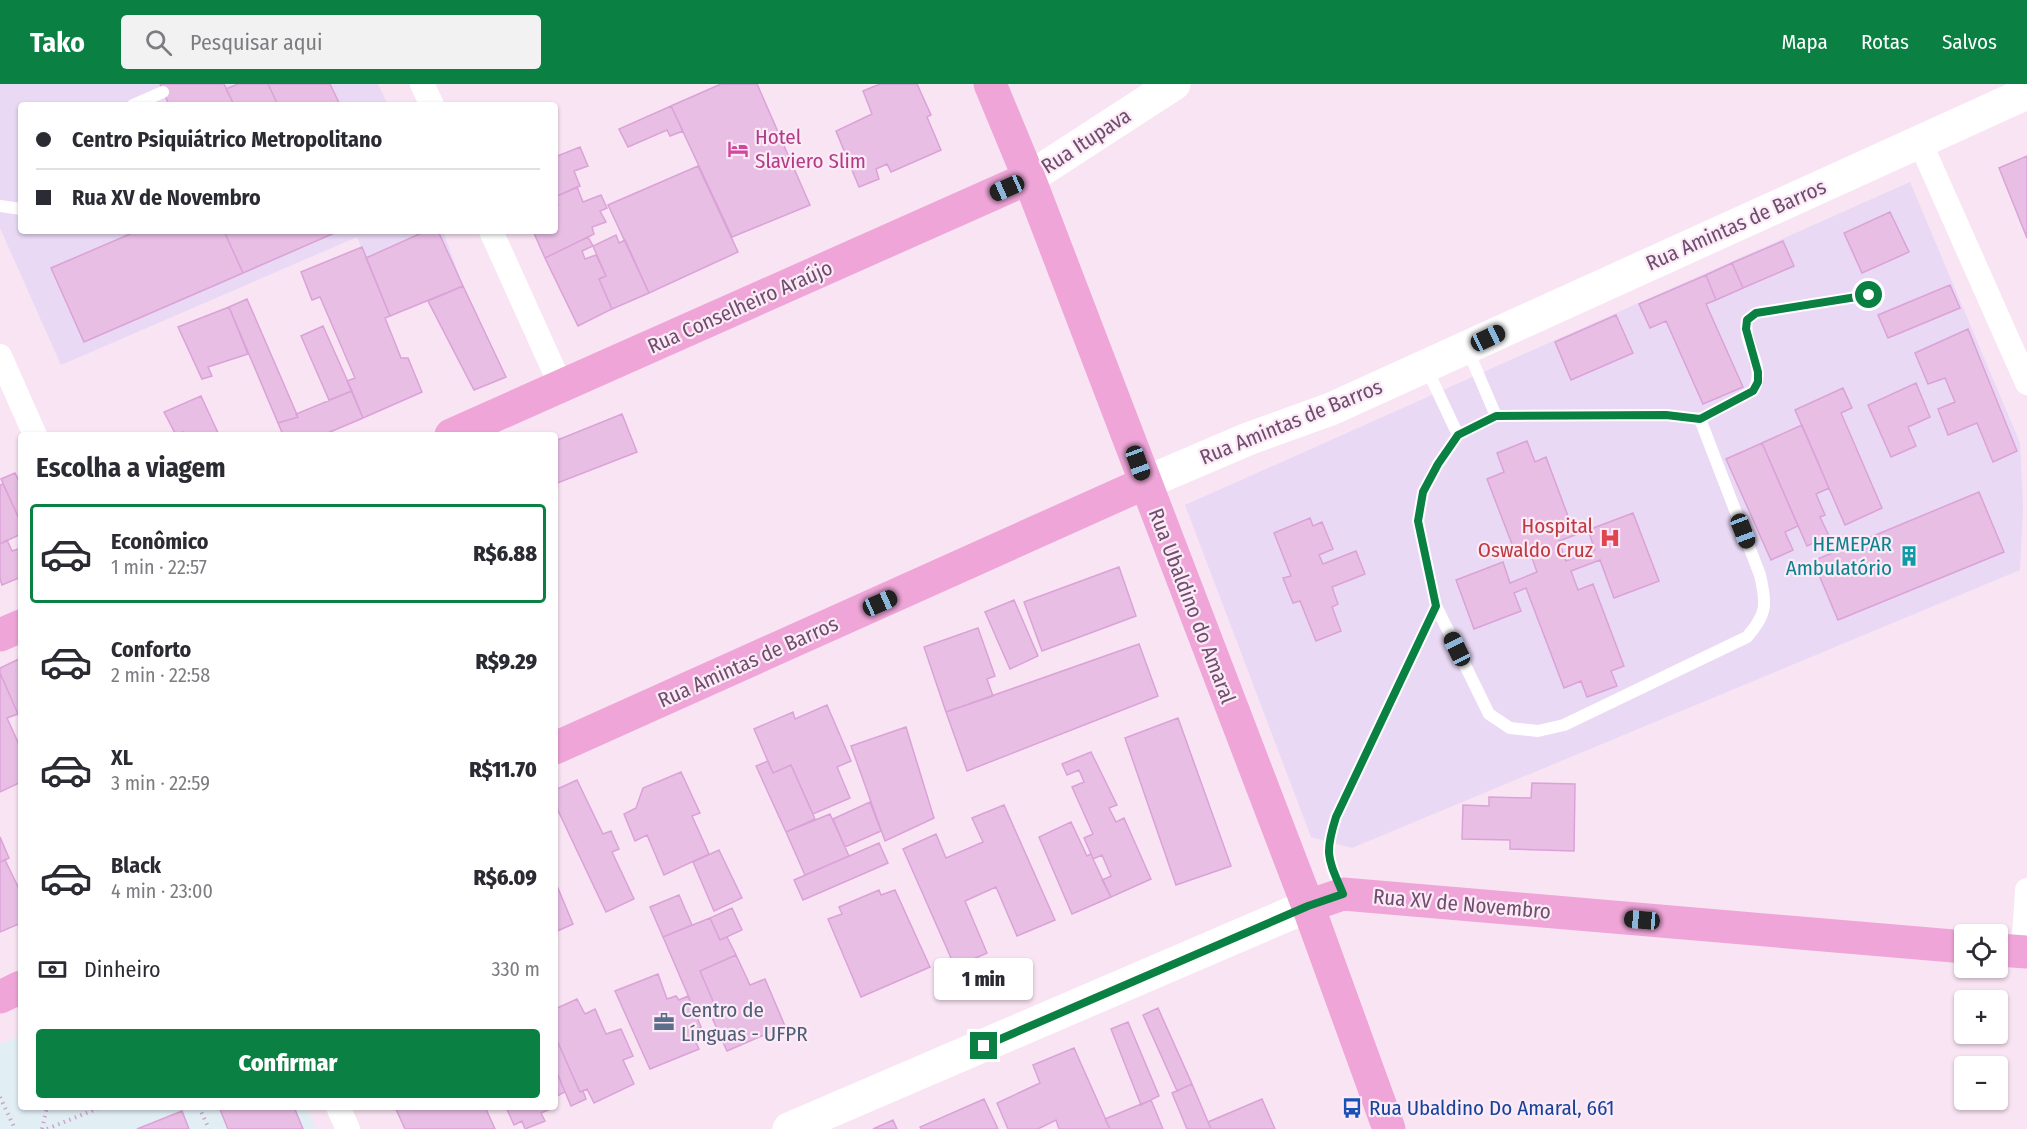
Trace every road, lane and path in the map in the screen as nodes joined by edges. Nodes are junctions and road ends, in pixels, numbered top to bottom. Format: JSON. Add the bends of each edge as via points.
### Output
{"nodes":[{"id":1,"x":422,"y":84,"type":"edge"},
{"id":2,"x":990,"y":84,"type":"edge"},
{"id":3,"x":1174,"y":84,"type":"edge"},
{"id":4,"x":163,"y":92,"type":"dead end"},
{"id":5,"x":2027,"y":93,"type":"edge"},
{"id":6,"x":140,"y":102,"type":"edge"},
{"id":7,"x":431,"y":102,"type":"edge"},
{"id":8,"x":1920,"y":142,"type":"junction"},
{"id":9,"x":1029,"y":178,"type":"junction"},
{"id":10,"x":0,"y":206,"type":"edge"},
{"id":11,"x":18,"y":209,"type":"edge"},
{"id":12,"x":492,"y":234,"type":"edge"},
{"id":13,"x":1869,"y":295,"type":"dead end"},
{"id":14,"x":1466,"y":347,"type":"junction"},
{"id":15,"x":0,"y":356,"type":"edge"},
{"id":16,"x":1425,"y":366,"type":"junction"},
{"id":17,"x":2027,"y":383,"type":"edge"},
{"id":18,"x":561,"y":386,"type":"junction"},
{"id":19,"x":1496,"y":416,"type":"junction"},
{"id":20,"x":1700,"y":419,"type":"junction"},
{"id":21,"x":34,"y":432,"type":"edge"},
{"id":22,"x":458,"y":432,"type":"edge"},
{"id":23,"x":1458,"y":435,"type":"junction"},
{"id":24,"x":1145,"y":483,"type":"junction"},
{"id":25,"x":1436,"y":606,"type":"junction"},
{"id":26,"x":18,"y":627,"type":"edge"},
{"id":27,"x":0,"y":635,"type":"edge"},
{"id":28,"x":558,"y":747,"type":"edge"},
{"id":29,"x":2027,"y":890,"type":"edge"},
{"id":30,"x":1343,"y":894,"type":"junction"},
{"id":31,"x":1308,"y":906,"type":"junction"},
{"id":32,"x":1954,"y":946,"type":"edge"},
{"id":33,"x":2016,"y":951,"type":"edge"},
{"id":34,"x":18,"y":988,"type":"edge"},
{"id":35,"x":0,"y":997,"type":"edge"},
{"id":36,"x":0,"y":1097,"type":"edge"},
{"id":37,"x":46,"y":1110,"type":"edge"},
{"id":38,"x":94,"y":1110,"type":"edge"},
{"id":39,"x":200,"y":1110,"type":"edge"},
{"id":40,"x":339,"y":1110,"type":"edge"},
{"id":41,"x":15,"y":1129,"type":"edge"},
{"id":42,"x":42,"y":1129,"type":"edge"},
{"id":43,"x":47,"y":1129,"type":"edge"},
{"id":44,"x":209,"y":1129,"type":"edge"},
{"id":45,"x":348,"y":1129,"type":"edge"},
{"id":46,"x":789,"y":1129,"type":"edge"},
{"id":47,"x":1389,"y":1129,"type":"edge"}],
"edges":[{"from":1,"to":7,"type":"street"},
{"from":2,"to":9,"type":"main road","name":"Rua Ubaldino do Amaral"},
{"from":3,"to":9,"type":"main road","name":"Rua Itupava"},
{"from":4,"to":6,"type":"lane"},
{"from":5,"to":8,"type":"main road","name":"Rua Amintas de Barros"},
{"from":8,"to":14,"type":"main road","name":"Rua Amintas de Barros"},
{"from":8,"to":17,"type":"street"},
{"from":9,"to":18,"type":"main road","name":"Rua Conselheiro Araújo"},
{"from":9,"to":24,"type":"main road","name":"Rua Ubaldino do Amaral"},
{"from":10,"to":11,"type":"lane"},
{"from":12,"to":18,"type":"street"},
{"from":13,"to":20,"type":"lane","via":[[1756,313],[1747,320],[1746,329],[1758,382],[1753,391]]},
{"from":14,"to":16,"type":"main road","name":"Rua Amintas de Barros"},
{"from":14,"to":19,"type":"lane"},
{"from":15,"to":21,"type":"street"},
{"from":16,"to":23,"type":"lane"},
{"from":16,"to":24,"type":"main road","name":"Rua Amintas de Barros","via":[[1331,409]]},
{"from":18,"to":22,"type":"main road","name":"Rua Conselheiro Araújo"},
{"from":19,"to":20,"type":"lane","via":[[1666,415]]},
{"from":19,"to":23,"type":"lane"},
{"from":20,"to":25,"type":"lane","via":[[1760,575],[1765,598],[1761,621],[1747,638],[1564,725],[1538,731],[1510,728],[1489,714]]},
{"from":23,"to":25,"type":"lane","via":[[1423,492],[1418,521]]},
{"from":24,"to":28,"type":"main road","name":"Rua Amintas de Barros"},
{"from":24,"to":31,"type":"main road","name":"Rua Ubaldino do Amaral"},
{"from":25,"to":30,"type":"lane","via":[[1336,817],[1328,842],[1329,860]]},
{"from":26,"to":27,"type":"main road"},
{"from":29,"to":33,"type":"street"},
{"from":30,"to":31,"type":"main road","name":"Rua XV de Novembro"},
{"from":30,"to":32,"type":"main road","name":"Rua XV de Novembro"},
{"from":31,"to":46,"type":"main road","name":"Rua XV de Novembro"},
{"from":31,"to":47,"type":"main road","name":"Rua Ubaldino do Amaral"},
{"from":34,"to":35,"type":"main road"},
{"from":36,"to":41,"type":"path"},
{"from":37,"to":42,"type":"path"},
{"from":38,"to":43,"type":"path"},
{"from":39,"to":44,"type":"path"},
{"from":40,"to":45,"type":"street"}]}
